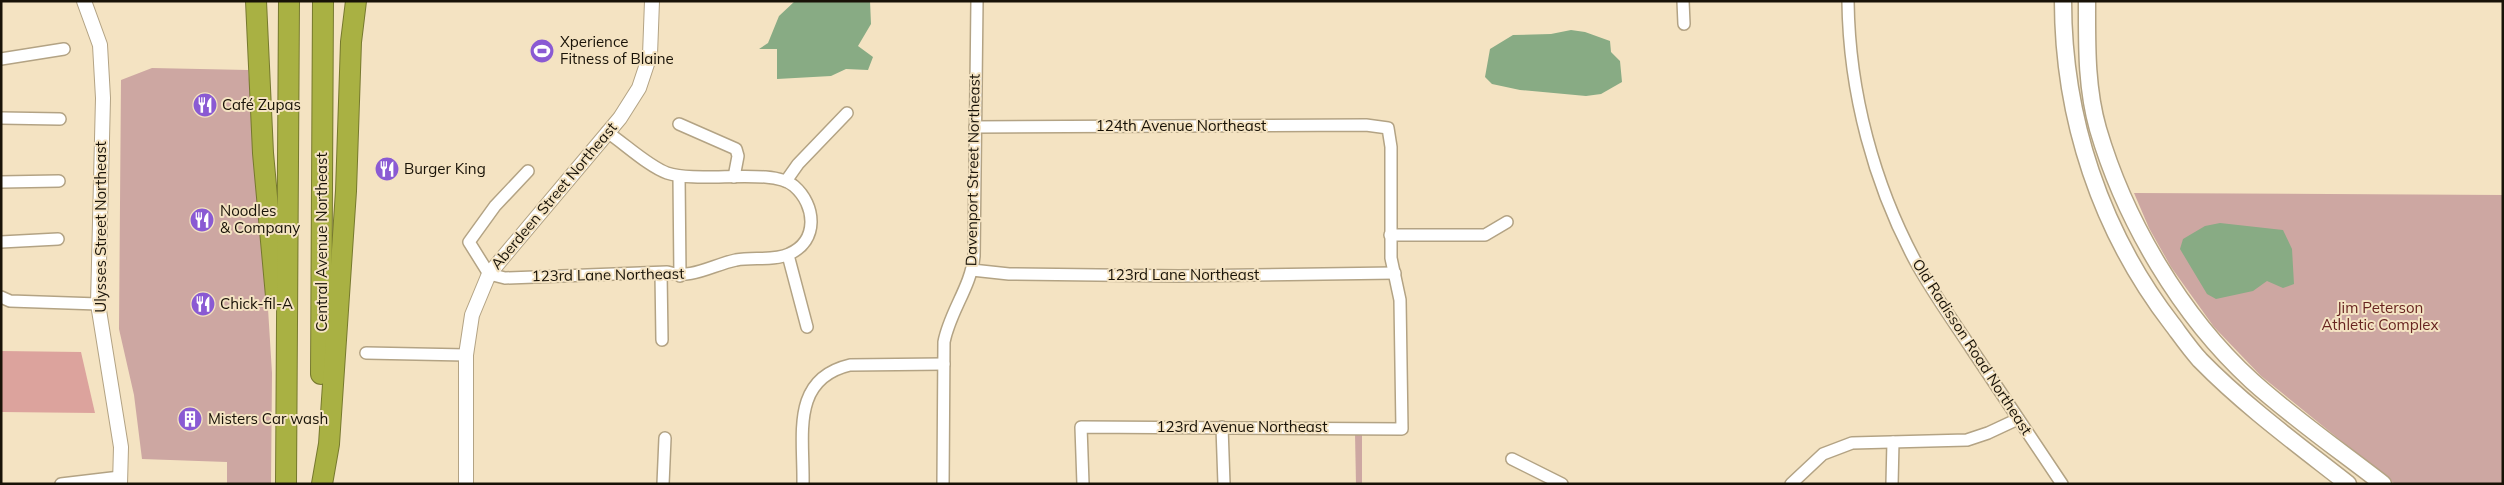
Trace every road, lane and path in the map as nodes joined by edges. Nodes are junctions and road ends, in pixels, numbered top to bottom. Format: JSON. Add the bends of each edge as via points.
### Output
{"nodes":[{"id":1,"x":84,"y":1,"type":"edge"},
{"id":2,"x":256,"y":1,"type":"edge"},
{"id":3,"x":289,"y":1,"type":"edge"},
{"id":4,"x":323,"y":1,"type":"edge"},
{"id":5,"x":356,"y":1,"type":"edge"},
{"id":6,"x":652,"y":1,"type":"edge"},
{"id":7,"x":976,"y":1,"type":"edge"},
{"id":8,"x":1683,"y":1,"type":"edge"},
{"id":9,"x":1848,"y":1,"type":"edge"},
{"id":10,"x":2063,"y":1,"type":"edge"},
{"id":11,"x":2087,"y":1,"type":"edge"},
{"id":12,"x":1684,"y":24,"type":"dead end"},
{"id":13,"x":64,"y":49,"type":"dead end"},
{"id":14,"x":1,"y":59,"type":"edge"},
{"id":15,"x":847,"y":113,"type":"dead end"},
{"id":16,"x":1,"y":118,"type":"edge"},
{"id":17,"x":60,"y":119,"type":"dead end"},
{"id":18,"x":679,"y":124,"type":"dead end"},
{"id":19,"x":974,"y":128,"type":"junction"},
{"id":20,"x":608,"y":132,"type":"junction"},
{"id":21,"x":528,"y":171,"type":"dead end"},
{"id":22,"x":679,"y":176,"type":"junction"},
{"id":23,"x":734,"y":177,"type":"junction"},
{"id":24,"x":786,"y":180,"type":"junction"},
{"id":25,"x":1,"y":182,"type":"edge"},
{"id":26,"x":59,"y":182,"type":"dead end"},
{"id":27,"x":1507,"y":222,"type":"dead end"},
{"id":28,"x":1390,"y":235,"type":"junction"},
{"id":29,"x":58,"y":240,"type":"dead end"},
{"id":30,"x":1,"y":242,"type":"edge"},
{"id":31,"x":788,"y":255,"type":"junction"},
{"id":32,"x":972,"y":270,"type":"junction"},
{"id":33,"x":661,"y":273,"type":"junction"},
{"id":34,"x":1395,"y":273,"type":"junction"},
{"id":35,"x":488,"y":274,"type":"junction"},
{"id":36,"x":680,"y":276,"type":"junction"},
{"id":37,"x":1,"y":297,"type":"edge"},
{"id":38,"x":98,"y":304,"type":"junction"},
{"id":39,"x":807,"y":326,"type":"dead end"},
{"id":40,"x":662,"y":340,"type":"dead end"},
{"id":41,"x":366,"y":353,"type":"dead end"},
{"id":42,"x":466,"y":355,"type":"junction"},
{"id":43,"x":944,"y":364,"type":"junction"},
{"id":44,"x":287,"y":384,"type":"junction"},
{"id":45,"x":2018,"y":419,"type":"junction"},
{"id":46,"x":1222,"y":427,"type":"junction"},
{"id":47,"x":665,"y":438,"type":"dead end"},
{"id":48,"x":1892,"y":442,"type":"junction"},
{"id":49,"x":1512,"y":459,"type":"dead end"},
{"id":50,"x":120,"y":480,"type":"edge"},
{"id":51,"x":61,"y":484,"type":"edge"},
{"id":52,"x":286,"y":484,"type":"edge"},
{"id":53,"x":321,"y":484,"type":"edge"},
{"id":54,"x":466,"y":484,"type":"edge"},
{"id":55,"x":663,"y":484,"type":"edge"},
{"id":56,"x":804,"y":484,"type":"edge"},
{"id":57,"x":943,"y":484,"type":"edge"},
{"id":58,"x":1083,"y":484,"type":"edge"},
{"id":59,"x":1224,"y":484,"type":"edge"},
{"id":60,"x":1562,"y":484,"type":"edge"},
{"id":61,"x":1791,"y":484,"type":"edge"},
{"id":62,"x":1892,"y":484,"type":"edge"},
{"id":63,"x":2062,"y":484,"type":"edge"},
{"id":64,"x":2348,"y":484,"type":"edge"},
{"id":65,"x":2383,"y":484,"type":"edge"}],
"edges":[{"from":1,"to":38,"type":"street","name":"Ulysses Street Northeast","via":[[99,37],[102,89]]},
{"from":2,"to":44,"type":"highway","via":[[265,179]]},
{"from":3,"to":44,"type":"highway"},
{"from":4,"to":53,"type":"highway","name":"Central Avenue Northeast"},
{"from":5,"to":53,"type":"highway","via":[[329,434]]},
{"from":6,"to":20,"type":"street","name":"Aberdeen Street Northeast","via":[[650,55],[639,88]]},
{"from":7,"to":19,"type":"street","name":"Davenport Street Northeast"},
{"from":8,"to":12,"type":"street"},
{"from":9,"to":45,"type":"street","name":"Old Radisson Road Northeast","via":[[1850,50],[1861,116],[1889,205],[1918,266]]},
{"from":10,"to":64,"type":"main road","via":[[2068,78],[2076,124],[2104,209],[2134,268],[2161,310],[2199,358],[2270,423]]},
{"from":11,"to":65,"type":"main road","via":[[2087,55],[2098,129],[2123,195],[2162,274],[2190,312],[2251,380]]},
{"from":13,"to":14,"type":"street"},
{"from":15,"to":24,"type":"street"},
{"from":16,"to":17,"type":"street"},
{"from":18,"to":23,"type":"street","via":[[736,149]]},
{"from":19,"to":28,"type":"street","name":"124th Avenue Northeast","via":[[1366,125],[1388,128],[1391,147]]},
{"from":19,"to":32,"type":"street","name":"Davenport Street Northeast"},
{"from":20,"to":22,"type":"street","via":[[656,167]]},
{"from":20,"to":35,"type":"street","name":"Aberdeen Street Northeast"},
{"from":21,"to":35,"type":"street","via":[[495,206],[469,242]]},
{"from":22,"to":23,"type":"street"},
{"from":22,"to":36,"type":"street"},
{"from":23,"to":24,"type":"street"},
{"from":24,"to":31,"type":"street","via":[[802,194],[812,213],[812,228],[801,247]]},
{"from":25,"to":26,"type":"street"},
{"from":27,"to":28,"type":"street","via":[[1485,235]]},
{"from":28,"to":34,"type":"street"},
{"from":29,"to":30,"type":"street"},
{"from":31,"to":36,"type":"street","name":"123rd Lane Northeast","via":[[736,260]]},
{"from":31,"to":39,"type":"street"},
{"from":32,"to":34,"type":"street","name":"123rd Lane Northeast","via":[[1009,274],[1179,276]]},
{"from":32,"to":43,"type":"street","name":"Davenport Street Northeast","via":[[947,327]]},
{"from":33,"to":35,"type":"street","name":"123rd Lane Northeast","via":[[505,278]]},
{"from":33,"to":36,"type":"street","name":"123rd Lane Northeast"},
{"from":33,"to":40,"type":"street"},
{"from":34,"to":46,"type":"street","name":"123rd Avenue Northeast","via":[[1400,300],[1402,429]]},
{"from":35,"to":42,"type":"street","name":"Aberdeen Street Northeast","via":[[472,315]]},
{"from":37,"to":38,"type":"street","via":[[10,301]]},
{"from":38,"to":50,"type":"street","name":"Ulysses Street Northeast","via":[[121,447]]},
{"from":41,"to":42,"type":"street"},
{"from":42,"to":54,"type":"street","name":"Aberdeen Street Northeast"},
{"from":43,"to":56,"type":"street","via":[[850,365],[837,368],[818,380],[811,389],[804,410]]},
{"from":43,"to":57,"type":"street","name":"Davenport Street Northeast"},
{"from":44,"to":52,"type":"highway"},
{"from":45,"to":48,"type":"street","via":[[1967,440]]},
{"from":45,"to":63,"type":"street","name":"Old Radisson Road Northeast"},
{"from":46,"to":58,"type":"street","name":"123rd Avenue Northeast","via":[[1081,427]]},
{"from":46,"to":59,"type":"street"},
{"from":47,"to":55,"type":"street"},
{"from":48,"to":61,"type":"street","via":[[1866,441],[1836,448],[1823,454]]},
{"from":48,"to":62,"type":"street"},
{"from":49,"to":60,"type":"street"},
{"from":50,"to":51,"type":"street"}]}
